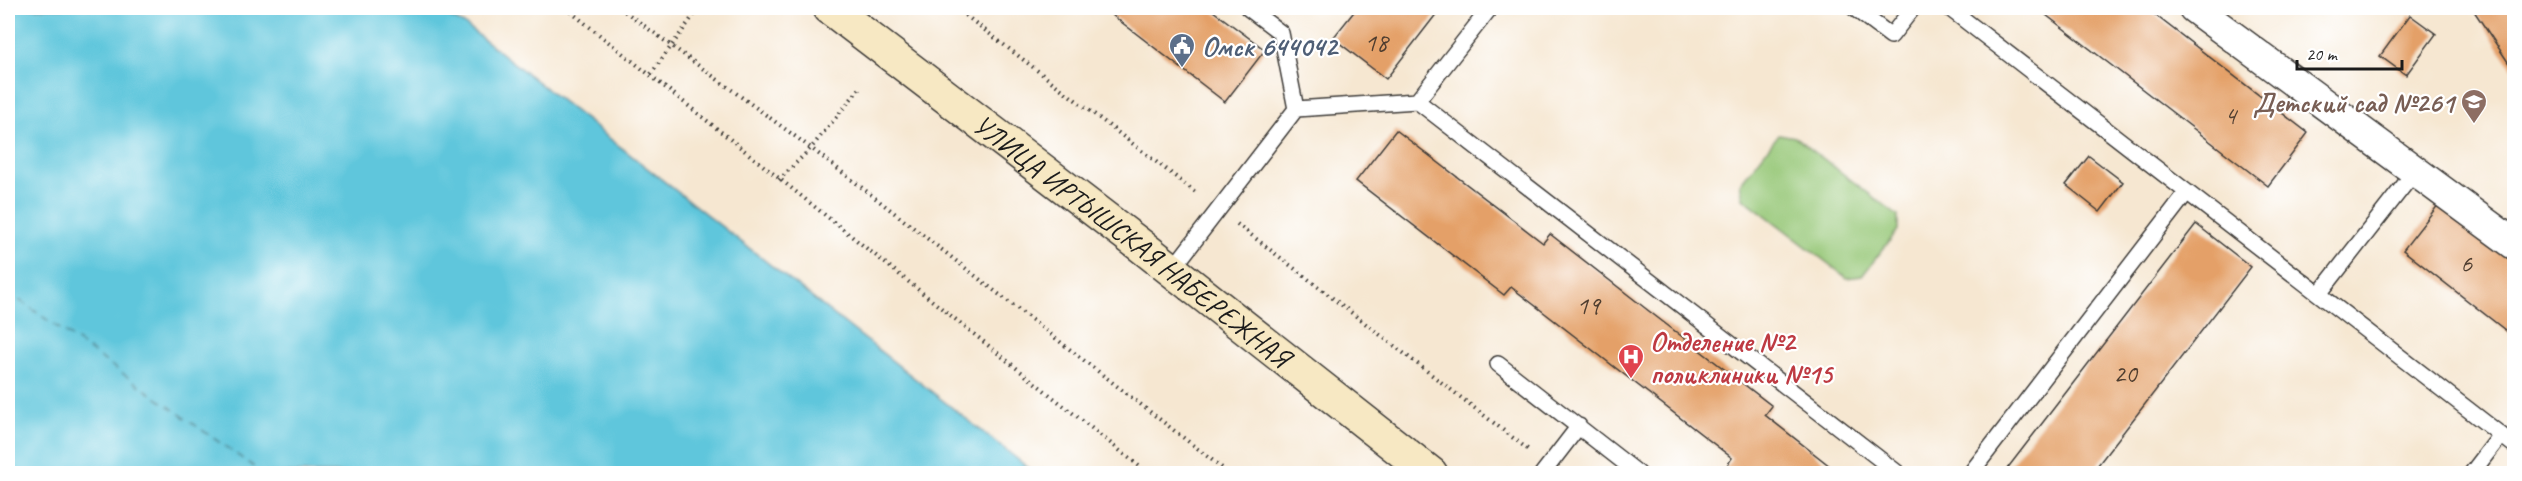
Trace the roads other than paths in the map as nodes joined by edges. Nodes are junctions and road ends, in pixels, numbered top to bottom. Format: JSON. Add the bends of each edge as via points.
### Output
{"nodes":[{"id":1,"x":830,"y":8,"type":"edge"},
{"id":2,"x":1248,"y":8,"type":"edge"},
{"id":3,"x":1490,"y":8,"type":"edge"},
{"id":4,"x":1854,"y":8,"type":"edge"},
{"id":5,"x":1913,"y":8,"type":"edge"},
{"id":6,"x":1949,"y":8,"type":"edge"},
{"id":7,"x":2194,"y":8,"type":"edge"},
{"id":8,"x":1417,"y":101,"type":"junction"},
{"id":9,"x":1296,"y":109,"type":"junction"},
{"id":10,"x":2416,"y":170,"type":"junction"},
{"id":11,"x":2187,"y":192,"type":"junction"},
{"id":12,"x":2514,"y":244,"type":"edge"},
{"id":13,"x":1171,"y":271,"type":"junction"},
{"id":14,"x":2319,"y":294,"type":"junction"},
{"id":15,"x":1498,"y":364,"type":"dead end"},
{"id":16,"x":1579,"y":426,"type":"junction"},
{"id":17,"x":2501,"y":435,"type":"junction"},
{"id":18,"x":2514,"y":445,"type":"edge"},
{"id":19,"x":1545,"y":469,"type":"edge"},
{"id":20,"x":1431,"y":474,"type":"edge"},
{"id":21,"x":1640,"y":474,"type":"edge"},
{"id":22,"x":1899,"y":474,"type":"edge"},
{"id":23,"x":1970,"y":474,"type":"edge"},
{"id":24,"x":2471,"y":474,"type":"edge"}],
"edges":[{"from":1,"to":13,"type":"main road","name":"УЛИЦА ИРТЫШСКАЯ НАБЕРЕЖНАЯ"},
{"from":2,"to":9,"type":"lane","via":[[1281,33]]},
{"from":3,"to":8,"type":"lane"},
{"from":4,"to":5,"type":"lane","via":[[1891,36]]},
{"from":6,"to":11,"type":"lane"},
{"from":7,"to":10,"type":"street"},
{"from":8,"to":9,"type":"lane"},
{"from":8,"to":22,"type":"lane"},
{"from":9,"to":13,"type":"lane"},
{"from":10,"to":12,"type":"street"},
{"from":10,"to":14,"type":"lane"},
{"from":11,"to":14,"type":"lane"},
{"from":11,"to":23,"type":"lane"},
{"from":13,"to":20,"type":"main road","name":"УЛИЦА ИРТЫШСКАЯ НАБЕРЕЖНАЯ"},
{"from":14,"to":17,"type":"lane"},
{"from":15,"to":16,"type":"lane"},
{"from":16,"to":19,"type":"lane"},
{"from":16,"to":21,"type":"lane"},
{"from":17,"to":18,"type":"lane"},
{"from":17,"to":24,"type":"lane"}]}
